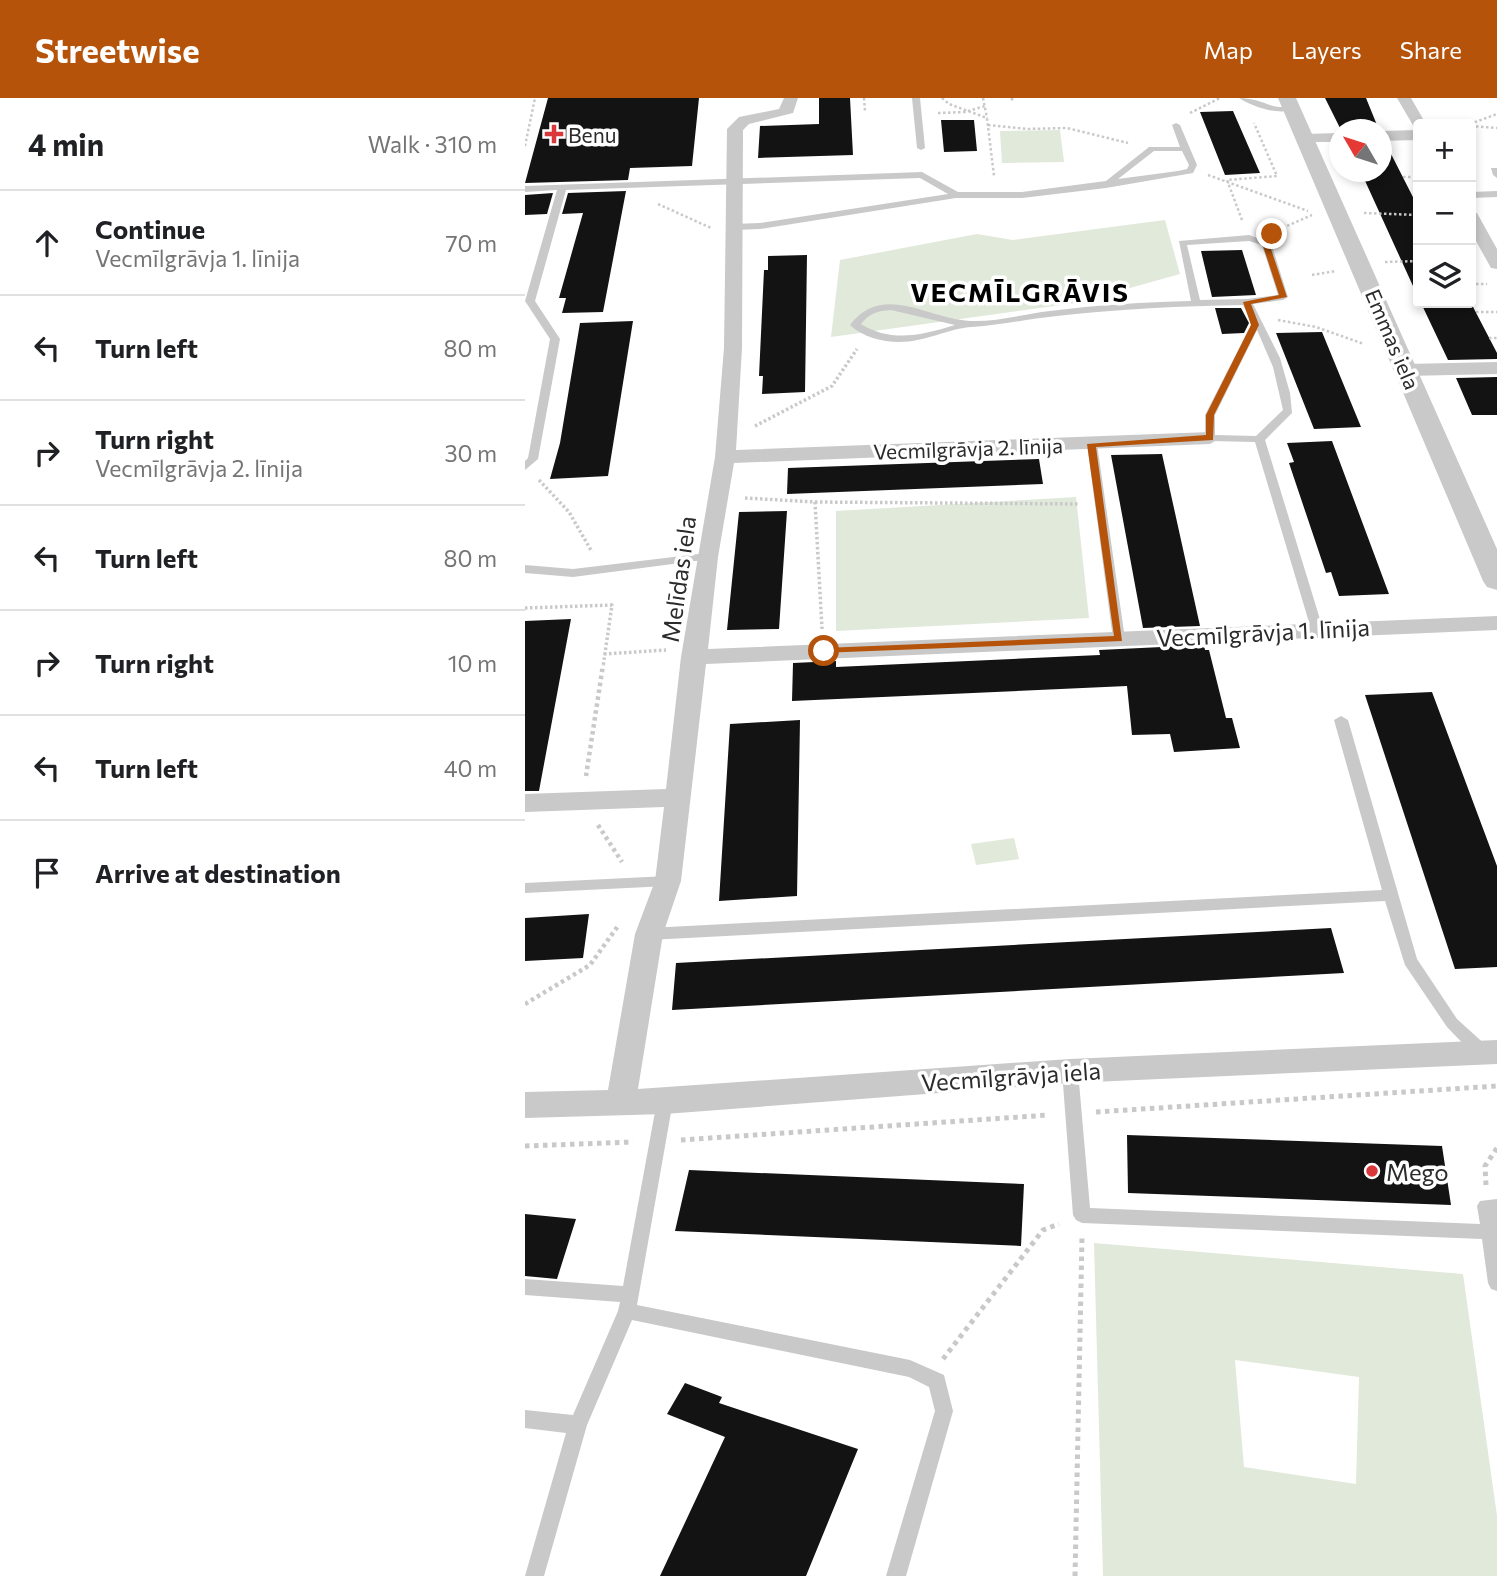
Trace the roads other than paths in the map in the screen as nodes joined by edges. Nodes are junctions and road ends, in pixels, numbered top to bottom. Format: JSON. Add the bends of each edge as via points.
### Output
{"nodes":[{"id":1,"x":791,"y":98,"type":"edge"},
{"id":2,"x":916,"y":98,"type":"edge"},
{"id":3,"x":1404,"y":98,"type":"edge"},
{"id":4,"x":1245,"y":100,"type":"edge"},
{"id":5,"x":1289,"y":104,"type":"edge"},
{"id":6,"x":1416,"y":119,"type":"edge"},
{"id":7,"x":1176,"y":125,"type":"dead end"},
{"id":8,"x":1413,"y":135,"type":"edge"},
{"id":9,"x":1392,"y":136,"type":"edge"},
{"id":10,"x":1329,"y":138,"type":"edge"},
{"id":11,"x":1305,"y":139,"type":"junction"},
{"id":12,"x":921,"y":148,"type":"dead end"},
{"id":13,"x":1185,"y":149,"type":"junction"},
{"id":14,"x":525,"y":180,"type":"edge"},
{"id":15,"x":734,"y":181,"type":"junction"},
{"id":16,"x":1106,"y":185,"type":"junction"},
{"id":17,"x":562,"y":188,"type":"junction"},
{"id":18,"x":525,"y":189,"type":"edge"},
{"id":19,"x":1497,"y":194,"type":"edge"},
{"id":20,"x":956,"y":195,"type":"junction"},
{"id":21,"x":1476,"y":195,"type":"edge"},
{"id":22,"x":1476,"y":226,"type":"edge"},
{"id":23,"x":734,"y":229,"type":"junction"},
{"id":24,"x":1497,"y":264,"type":"edge"},
{"id":25,"x":538,"y":273,"type":"junction"},
{"id":26,"x":525,"y":274,"type":"edge"},
{"id":27,"x":1247,"y":302,"type":"junction"},
{"id":28,"x":1196,"y":303,"type":"junction"},
{"id":29,"x":1253,"y":320,"type":"junction"},
{"id":30,"x":968,"y":324,"type":"junction"},
{"id":31,"x":1402,"y":361,"type":"junction"},
{"id":32,"x":1497,"y":368,"type":"edge"},
{"id":33,"x":1210,"y":438,"type":"junction"},
{"id":34,"x":1259,"y":439,"type":"junction"},
{"id":35,"x":1092,"y":444,"type":"junction"},
{"id":36,"x":725,"y":449,"type":"junction"},
{"id":37,"x":525,"y":467,"type":"edge"},
{"id":38,"x":707,"y":557,"type":"junction"},
{"id":39,"x":525,"y":569,"type":"edge"},
{"id":40,"x":1497,"y":581,"type":"edge"},
{"id":41,"x":1497,"y":623,"type":"edge"},
{"id":42,"x":1317,"y":629,"type":"junction"},
{"id":43,"x":1119,"y":639,"type":"junction"},
{"id":44,"x":694,"y":652,"type":"junction"},
{"id":45,"x":1341,"y":720,"type":"dead end"},
{"id":46,"x":677,"y":797,"type":"junction"},
{"id":47,"x":525,"y":803,"type":"edge"},
{"id":48,"x":668,"y":881,"type":"junction"},
{"id":49,"x":525,"y":888,"type":"edge"},
{"id":50,"x":1389,"y":895,"type":"junction"},
{"id":51,"x":649,"y":934,"type":"junction"},
{"id":52,"x":1490,"y":1053,"type":"edge"},
{"id":53,"x":1070,"y":1071,"type":"junction"},
{"id":54,"x":665,"y":1101,"type":"junction"},
{"id":55,"x":621,"y":1102,"type":"junction"},
{"id":56,"x":525,"y":1105,"type":"edge"},
{"id":57,"x":1492,"y":1206,"type":"edge"},
{"id":58,"x":1490,"y":1232,"type":"junction"},
{"id":59,"x":1497,"y":1283,"type":"edge"},
{"id":60,"x":525,"y":1287,"type":"edge"},
{"id":61,"x":628,"y":1303,"type":"junction"},
{"id":62,"x":525,"y":1419,"type":"edge"},
{"id":63,"x":578,"y":1425,"type":"junction"},
{"id":64,"x":534,"y":1576,"type":"edge"},
{"id":65,"x":896,"y":1576,"type":"edge"}],
"edges":[{"from":1,"to":15,"type":"street","name":"Melīdas iela","via":[[784,113],[738,124]]},
{"from":2,"to":12,"type":"lane","via":[[914,117]]},
{"from":3,"to":6,"type":"street"},
{"from":4,"to":5,"type":"lane","via":[[1275,109]]},
{"from":5,"to":11,"type":"street","name":"Emmas iela"},
{"from":7,"to":13,"type":"lane"},
{"from":8,"to":9,"type":"street"},
{"from":10,"to":11,"type":"street"},
{"from":11,"to":31,"type":"street","name":"Emmas iela"},
{"from":13,"to":16,"type":"lane","via":[[1153,149]]},
{"from":13,"to":16,"type":"lane","via":[[1193,165],[1190,171]]},
{"from":14,"to":17,"type":"lane"},
{"from":15,"to":17,"type":"lane"},
{"from":15,"to":20,"type":"lane","via":[[922,175]]},
{"from":15,"to":23,"type":"street","name":"Melīdas iela"},
{"from":16,"to":20,"type":"lane","via":[[1022,195]]},
{"from":17,"to":18,"type":"lane"},
{"from":17,"to":25,"type":"lane"},
{"from":19,"to":21,"type":"lane"},
{"from":20,"to":23,"type":"lane"},
{"from":22,"to":24,"type":"street"},
{"from":23,"to":36,"type":"street","name":"Melīdas iela","via":[[733,348]]},
{"from":25,"to":26,"type":"lane"},
{"from":25,"to":37,"type":"lane","via":[[530,301],[555,340],[533,459]]},
{"from":27,"to":28,"type":"lane"},
{"from":27,"to":28,"type":"lane","via":[[1283,297],[1266,243],[1248,238],[1182,243]]},
{"from":27,"to":29,"type":"lane"},
{"from":28,"to":30,"type":"lane"},
{"from":29,"to":33,"type":"lane","via":[[1210,415]]},
{"from":29,"to":34,"type":"lane","via":[[1267,340],[1288,411]]},
{"from":30,"to":30,"type":"lane","via":[[876,307],[860,314],[855,326],[867,335],[889,339],[923,338]]},
{"from":31,"to":32,"type":"street"},
{"from":31,"to":40,"type":"street","name":"Emmas iela"},
{"from":33,"to":34,"type":"lane"},
{"from":33,"to":35,"type":"street","name":"Vecmīlgrāvja 2. līnija"},
{"from":34,"to":42,"type":"lane"},
{"from":35,"to":36,"type":"street","name":"Vecmīlgrāvja 2. līnija"},
{"from":35,"to":43,"type":"lane"},
{"from":36,"to":38,"type":"street","name":"Melīdas iela"},
{"from":38,"to":39,"type":"lane","via":[[573,573]]},
{"from":38,"to":44,"type":"street","name":"Melīdas iela"},
{"from":41,"to":42,"type":"street","name":"Vecmīlgrāvja 1. līnija"},
{"from":42,"to":43,"type":"street","name":"Vecmīlgrāvja 1. līnija"},
{"from":43,"to":44,"type":"street","name":"Vecmīlgrāvja 1. līnija"},
{"from":44,"to":46,"type":"street","name":"Melīdas iela"},
{"from":45,"to":50,"type":"lane"},
{"from":46,"to":47,"type":"street"},
{"from":46,"to":48,"type":"street","name":"Melīdas iela"},
{"from":48,"to":49,"type":"lane"},
{"from":48,"to":51,"type":"street","name":"Melīdas iela"},
{"from":50,"to":51,"type":"lane"},
{"from":50,"to":52,"type":"lane","via":[[1410,961],[1452,1023]]},
{"from":51,"to":55,"type":"street","name":"Melīdas iela"},
{"from":52,"to":53,"type":"street","name":"Vecmīlgrāvja iela"},
{"from":53,"to":54,"type":"street","name":"Vecmīlgrāvja iela"},
{"from":53,"to":58,"type":"lane","via":[[1082,1215]]},
{"from":54,"to":55,"type":"street","name":"Vecmīlgrāvja iela"},
{"from":54,"to":61,"type":"lane"},
{"from":55,"to":56,"type":"street","name":"Vecmīlgrāvja iela"},
{"from":57,"to":58,"type":"lane"},
{"from":58,"to":59,"type":"lane"},
{"from":60,"to":61,"type":"lane"},
{"from":61,"to":63,"type":"lane"},
{"from":61,"to":65,"type":"lane","via":[[910,1369],[937,1381],[944,1411]]},
{"from":62,"to":63,"type":"lane"},
{"from":63,"to":64,"type":"lane"}]}
